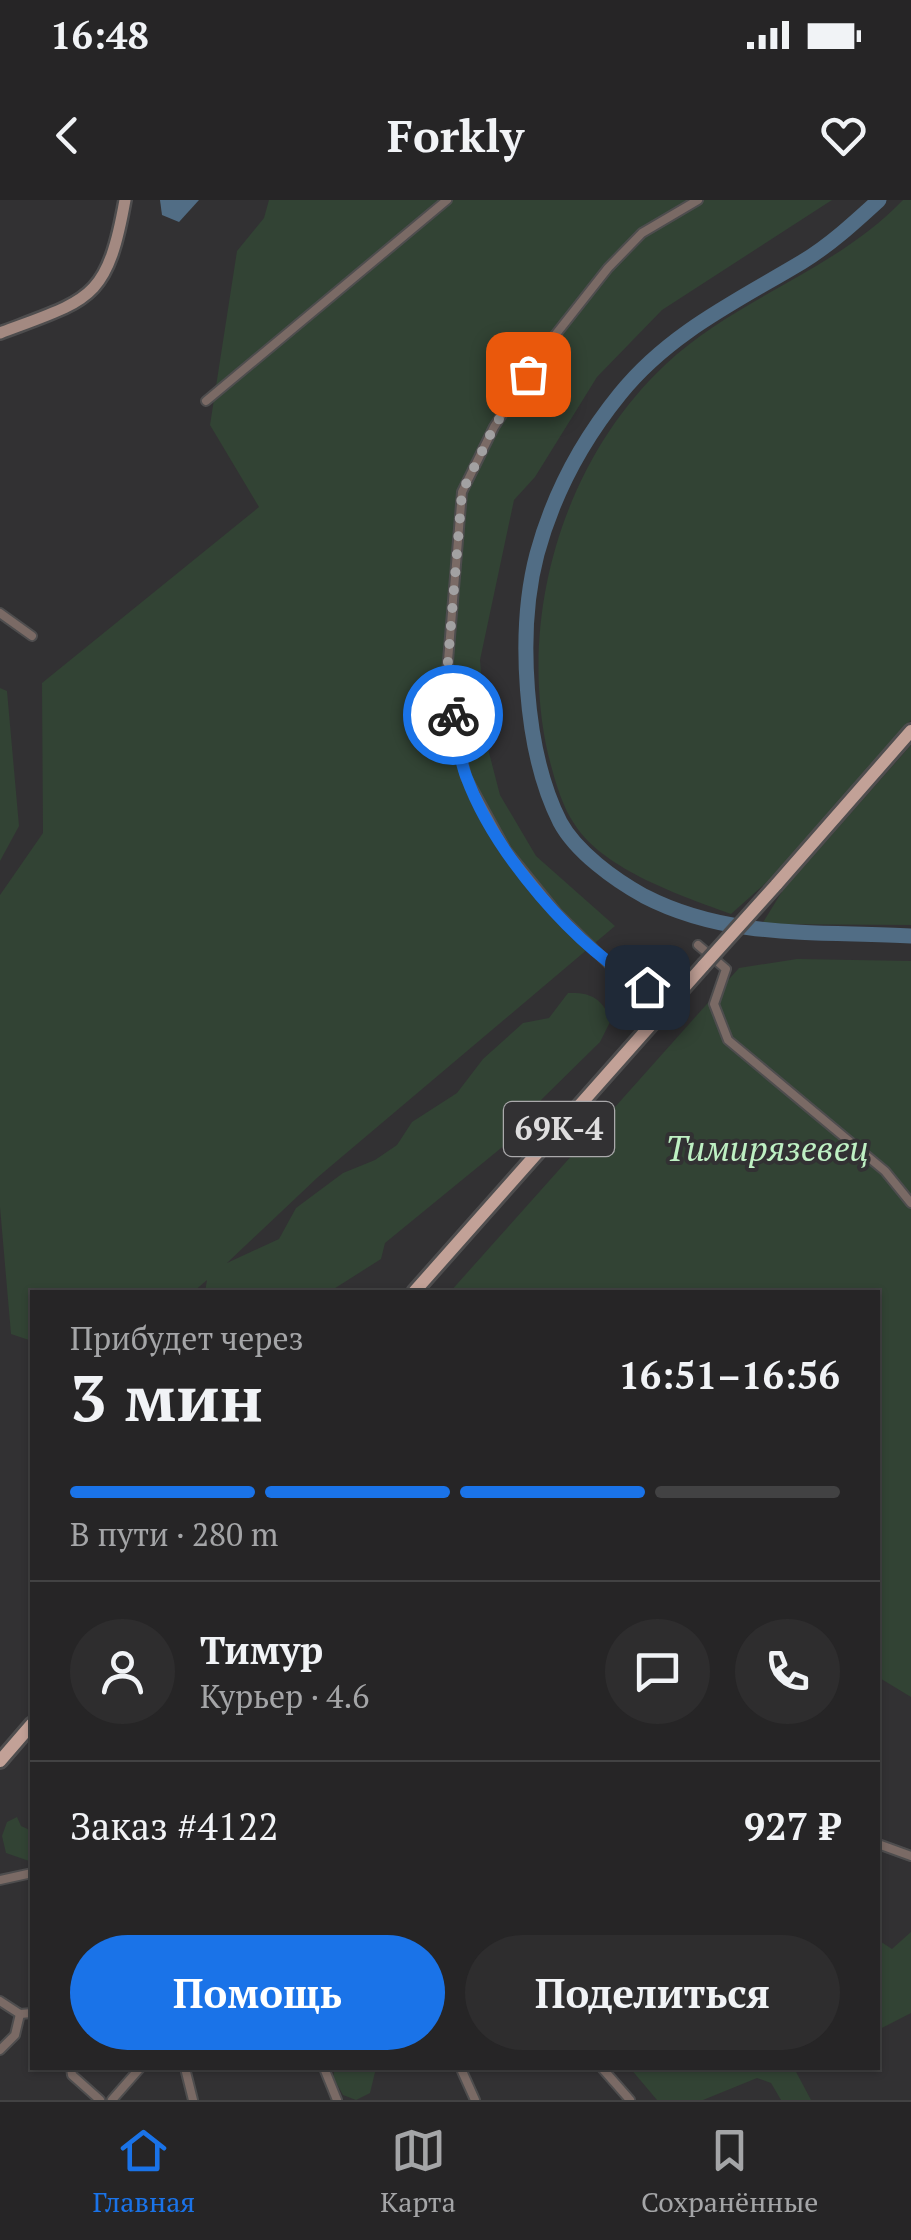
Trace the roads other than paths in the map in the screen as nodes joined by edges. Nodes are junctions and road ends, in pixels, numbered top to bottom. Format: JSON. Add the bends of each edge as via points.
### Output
{"nodes":[{"id":1,"x":125,"y":200,"type":"edge"},
{"id":2,"x":447,"y":200,"type":"edge"},
{"id":3,"x":698,"y":200,"type":"edge"},
{"id":4,"x":0,"y":333,"type":"edge"},
{"id":5,"x":206,"y":400,"type":"dead end"},
{"id":6,"x":0,"y":613,"type":"edge"},
{"id":7,"x":32,"y":636,"type":"dead end"},
{"id":8,"x":911,"y":732,"type":"edge"},
{"id":9,"x":698,"y":945,"type":"dead end"},
{"id":10,"x":647,"y":987,"type":"dead end"},
{"id":11,"x":911,"y":1203,"type":"edge"},
{"id":12,"x":416,"y":1290,"type":"edge"},
{"id":13,"x":30,"y":1726,"type":"edge"},
{"id":14,"x":0,"y":1761,"type":"edge"},
{"id":15,"x":880,"y":1845,"type":"edge"},
{"id":16,"x":911,"y":1856,"type":"edge"},
{"id":17,"x":30,"y":1872,"type":"edge"},
{"id":18,"x":0,"y":1880,"type":"edge"},
{"id":19,"x":0,"y":2001,"type":"edge"},
{"id":20,"x":30,"y":2013,"type":"edge"},
{"id":21,"x":20,"y":2014,"type":"junction"},
{"id":22,"x":0,"y":2050,"type":"edge"},
{"id":23,"x":71,"y":2070,"type":"edge"},
{"id":24,"x":138,"y":2070,"type":"edge"},
{"id":25,"x":186,"y":2070,"type":"edge"},
{"id":26,"x":325,"y":2070,"type":"edge"},
{"id":27,"x":604,"y":2070,"type":"edge"},
{"id":28,"x":462,"y":2071,"type":"dead end"},
{"id":29,"x":100,"y":2100,"type":"edge"},
{"id":30,"x":112,"y":2100,"type":"edge"},
{"id":31,"x":193,"y":2100,"type":"edge"},
{"id":32,"x":336,"y":2100,"type":"edge"},
{"id":33,"x":475,"y":2100,"type":"edge"},
{"id":34,"x":630,"y":2100,"type":"edge"}],
"edges":[{"from":1,"to":4,"type":"street","via":[[98,288],[72,306]]},
{"from":2,"to":5,"type":"street"},
{"from":3,"to":10,"type":"street","via":[[642,232],[608,268],[494,427],[462,492],[446,685],[466,776],[506,850],[615,970]]},
{"from":6,"to":7,"type":"street"},
{"from":8,"to":12,"type":"main road","number":"69К-4","bridge":true},
{"from":9,"to":11,"type":"street","via":[[726,969],[714,1004],[728,1040],[885,1171]]},
{"from":13,"to":14,"type":"main road"},
{"from":15,"to":16,"type":"street"},
{"from":17,"to":18,"type":"street"},
{"from":19,"to":21,"type":"street"},
{"from":20,"to":21,"type":"street"},
{"from":21,"to":22,"type":"street","via":[[15,2034]]},
{"from":23,"to":29,"type":"street"},
{"from":24,"to":30,"type":"street"},
{"from":25,"to":31,"type":"street"},
{"from":26,"to":32,"type":"street"},
{"from":27,"to":34,"type":"street"},
{"from":28,"to":33,"type":"street"}]}
